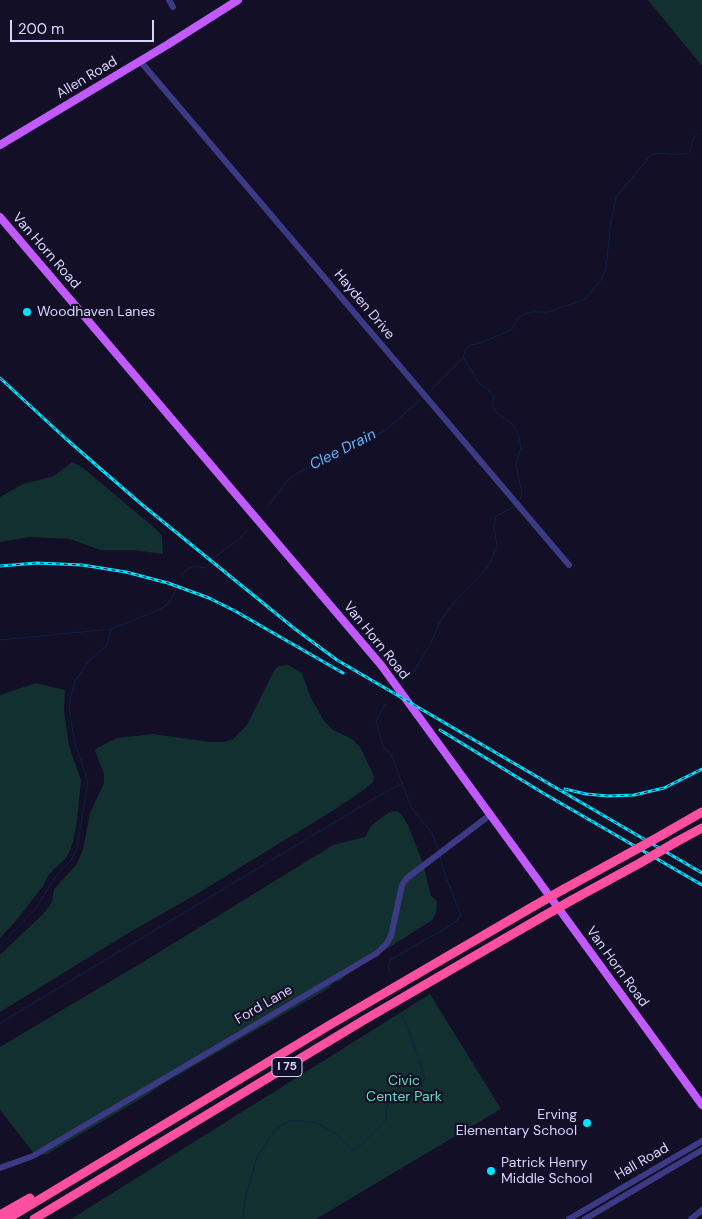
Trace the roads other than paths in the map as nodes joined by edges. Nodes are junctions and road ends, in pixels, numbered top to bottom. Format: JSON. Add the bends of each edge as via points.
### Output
{"nodes":[{"id":1,"x":169,"y":0,"type":"edge"},
{"id":2,"x":238,"y":0,"type":"edge"},
{"id":3,"x":173,"y":7,"type":"dead end"},
{"id":4,"x":140,"y":61,"type":"junction"},
{"id":5,"x":0,"y":145,"type":"edge"},
{"id":6,"x":0,"y":216,"type":"edge"},
{"id":7,"x":569,"y":564,"type":"dead end"},
{"id":8,"x":702,"y":812,"type":"edge"},
{"id":9,"x":490,"y":815,"type":"junction"},
{"id":10,"x":702,"y":828,"type":"edge"},
{"id":11,"x":702,"y":1105,"type":"edge"},
{"id":12,"x":702,"y":1141,"type":"edge"},
{"id":13,"x":702,"y":1150,"type":"edge"},
{"id":14,"x":0,"y":1168,"type":"edge"},
{"id":15,"x":65,"y":1184,"type":"junction"},
{"id":16,"x":699,"y":1212,"type":"edge"},
{"id":17,"x":0,"y":1215,"type":"edge"},
{"id":18,"x":574,"y":1218,"type":"edge"},
{"id":19,"x":7,"y":1219,"type":"edge"},
{"id":20,"x":34,"y":1219,"type":"edge"},
{"id":21,"x":585,"y":1219,"type":"edge"},
{"id":22,"x":690,"y":1219,"type":"edge"}],
"edges":[{"from":1,"to":3,"type":"street"},
{"from":2,"to":4,"type":"main road","name":"Allen Road"},
{"from":4,"to":5,"type":"main road","name":"Allen Road"},
{"from":4,"to":7,"type":"street","name":"Hayden Drive"},
{"from":6,"to":9,"type":"main road","name":"Van Horn Road","via":[[364,644]]},
{"from":8,"to":15,"type":"highway","number":"I 75","bridge":true,"via":[[333,1023]]},
{"from":9,"to":11,"type":"main road","name":"Van Horn Road"},
{"from":9,"to":14,"type":"street","name":"Ford Lane","via":[[407,878],[402,885],[391,936],[377,953],[33,1156]]},
{"from":10,"to":20,"type":"highway","number":"I 75","bridge":true,"via":[[356,1025]]},
{"from":12,"to":18,"type":"street","name":"Hall Road"},
{"from":13,"to":21,"type":"street","name":"Hall Road"},
{"from":15,"to":17,"type":"highway","via":[[54,1186]]},
{"from":15,"to":19,"type":"highway","number":"I 75"},
{"from":16,"to":22,"type":"street"}]}
